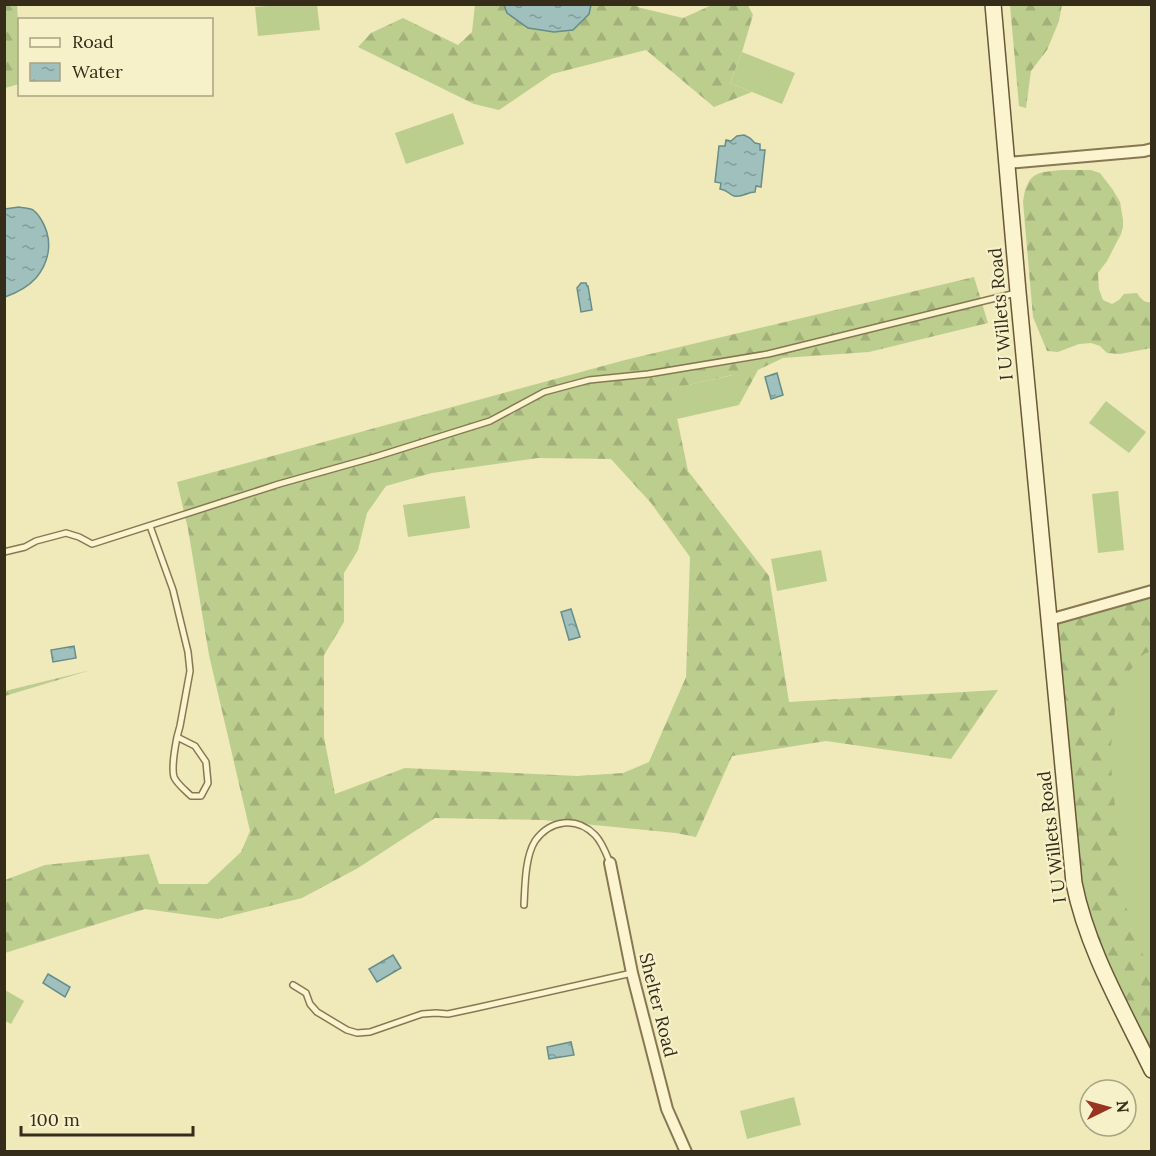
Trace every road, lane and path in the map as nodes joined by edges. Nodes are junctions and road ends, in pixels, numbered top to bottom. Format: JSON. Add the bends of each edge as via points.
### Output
{"nodes":[{"id":1,"x":993,"y":4,"type":"edge"},
{"id":2,"x":1152,"y":149,"type":"edge"},
{"id":3,"x":1007,"y":163,"type":"junction"},
{"id":4,"x":1018,"y":292,"type":"junction"},
{"id":5,"x":150,"y":526,"type":"junction"},
{"id":6,"x":4,"y":552,"type":"edge"},
{"id":7,"x":1152,"y":591,"type":"edge"},
{"id":8,"x":1049,"y":620,"type":"junction"},
{"id":9,"x":177,"y":737,"type":"junction"},
{"id":10,"x":609,"y":863,"type":"joint"},
{"id":11,"x":524,"y":905,"type":"dead end"},
{"id":12,"x":632,"y":973,"type":"junction"},
{"id":13,"x":293,"y":985,"type":"dead end"},
{"id":14,"x":1152,"y":1070,"type":"edge"},
{"id":15,"x":686,"y":1152,"type":"edge"}],
"edges":[{"from":1,"to":3,"type":"street","name":"I U Willets Road"},
{"from":2,"to":3,"type":"street"},
{"from":3,"to":4,"type":"street","name":"I U Willets Road"},
{"from":4,"to":5,"type":"lane","via":[[768,354],[589,380],[544,392],[490,421]]},
{"from":4,"to":8,"type":"street","name":"I U Willets Road"},
{"from":5,"to":6,"type":"lane","via":[[92,544],[66,533]]},
{"from":5,"to":9,"type":"lane","via":[[173,590],[189,652],[190,671]]},
{"from":7,"to":8,"type":"street"},
{"from":8,"to":14,"type":"street","name":"I U Willets Road","via":[[1072,870],[1079,908]]},
{"from":9,"to":9,"type":"lane","via":[[195,746],[206,762],[208,783],[201,796],[191,795],[174,776]]},
{"from":10,"to":11,"type":"lane","via":[[597,836],[589,830],[571,822],[553,825],[534,842]]},
{"from":10,"to":12,"type":"street","name":"Shelter Road"},
{"from":12,"to":13,"type":"lane","via":[[448,1014],[422,1014],[357,1033],[317,1012],[306,993]]},
{"from":12,"to":15,"type":"street","name":"Shelter Road","via":[[667,1109]]}]}
